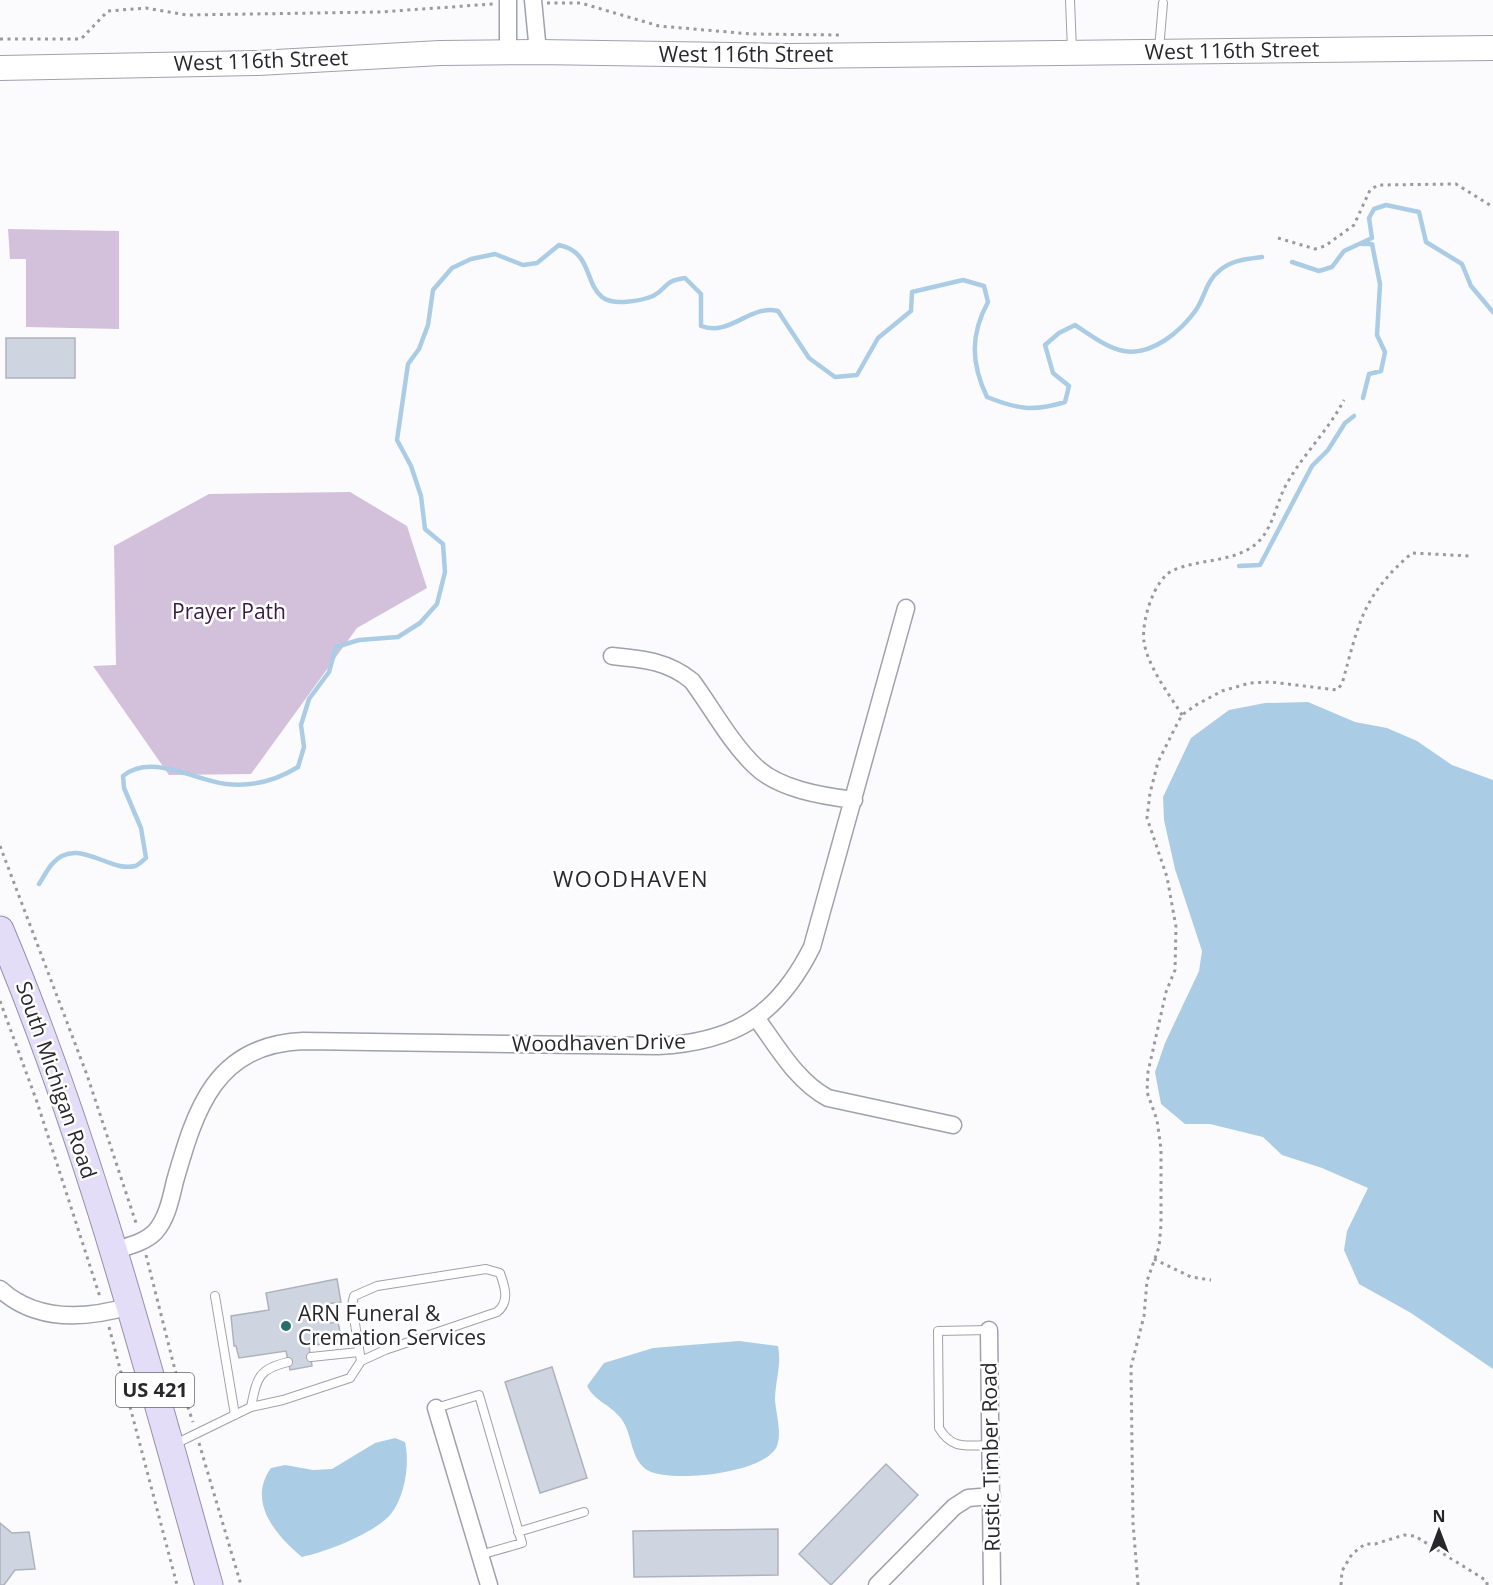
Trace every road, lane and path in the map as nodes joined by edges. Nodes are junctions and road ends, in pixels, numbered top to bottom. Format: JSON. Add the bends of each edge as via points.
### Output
{"nodes":[{"id":1,"x":1070,"y":0,"type":"edge"},
{"id":2,"x":508,"y":2,"type":"edge"},
{"id":3,"x":534,"y":2,"type":"edge"},
{"id":4,"x":1163,"y":3,"type":"dead end"},
{"id":5,"x":844,"y":35,"type":"dead end"},
{"id":6,"x":0,"y":39,"type":"edge"},
{"id":7,"x":1493,"y":48,"type":"edge"},
{"id":8,"x":508,"y":52,"type":"junction"},
{"id":9,"x":538,"y":52,"type":"junction"},
{"id":10,"x":1158,"y":52,"type":"junction"},
{"id":11,"x":1072,"y":53,"type":"junction"},
{"id":12,"x":0,"y":68,"type":"edge"},
{"id":13,"x":1493,"y":207,"type":"edge"},
{"id":14,"x":1278,"y":238,"type":"dead end"},
{"id":15,"x":1344,"y":400,"type":"dead end"},
{"id":16,"x":1470,"y":556,"type":"dead end"},
{"id":17,"x":906,"y":608,"type":"dead end"},
{"id":18,"x":612,"y":656,"type":"dead end"},
{"id":19,"x":1182,"y":715,"type":"junction"},
{"id":20,"x":854,"y":800,"type":"junction"},
{"id":21,"x":0,"y":846,"type":"edge"},
{"id":22,"x":0,"y":930,"type":"edge"},
{"id":23,"x":0,"y":1001,"type":"edge"},
{"id":24,"x":757,"y":1019,"type":"junction"},
{"id":25,"x":953,"y":1125,"type":"dead end"},
{"id":26,"x":142,"y":1241,"type":"junction"},
{"id":27,"x":113,"y":1251,"type":"junction"},
{"id":28,"x":1154,"y":1259,"type":"junction"},
{"id":29,"x":1211,"y":1280,"type":"dead end"},
{"id":30,"x":0,"y":1289,"type":"edge"},
{"id":31,"x":215,"y":1296,"type":"dead end"},
{"id":32,"x":117,"y":1309,"type":"junction"},
{"id":33,"x":989,"y":1330,"type":"joint"},
{"id":34,"x":311,"y":1357,"type":"dead end"},
{"id":35,"x":360,"y":1357,"type":"junction"},
{"id":36,"x":288,"y":1362,"type":"dead end"},
{"id":37,"x":251,"y":1407,"type":"junction"},
{"id":38,"x":436,"y":1408,"type":"joint"},
{"id":39,"x":234,"y":1415,"type":"junction"},
{"id":40,"x":197,"y":1433,"type":"junction"},
{"id":41,"x":992,"y":1445,"type":"junction"},
{"id":42,"x":170,"y":1447,"type":"junction"},
{"id":43,"x":992,"y":1496,"type":"junction"},
{"id":44,"x":584,"y":1512,"type":"dead end"},
{"id":45,"x":518,"y":1532,"type":"junction"},
{"id":46,"x":480,"y":1555,"type":"junction"},
{"id":47,"x":177,"y":1585,"type":"edge"},
{"id":48,"x":209,"y":1585,"type":"edge"},
{"id":49,"x":241,"y":1585,"type":"edge"},
{"id":50,"x":489,"y":1585,"type":"edge"},
{"id":51,"x":877,"y":1585,"type":"edge"},
{"id":52,"x":992,"y":1585,"type":"edge"},
{"id":53,"x":1138,"y":1585,"type":"edge"},
{"id":54,"x":1341,"y":1585,"type":"edge"},
{"id":55,"x":1487,"y":1585,"type":"edge"}],
"edges":[{"from":1,"to":11,"type":"lane"},
{"from":2,"to":6,"type":"path","via":[[380,12],[187,15],[146,8],[108,10],[81,39]]},
{"from":2,"to":8,"type":"street"},
{"from":3,"to":5,"type":"path","via":[[581,3],[659,26]]},
{"from":3,"to":9,"type":"street"},
{"from":4,"to":10,"type":"lane"},
{"from":7,"to":10,"type":"main road","name":"West 116th Street"},
{"from":8,"to":9,"type":"main road","name":"West 116th Street"},
{"from":8,"to":12,"type":"main road","name":"West 116th Street","via":[[258,63]]},
{"from":9,"to":11,"type":"main road","name":"West 116th Street","via":[[755,56]]},
{"from":10,"to":11,"type":"main road","name":"West 116th Street"},
{"from":13,"to":14,"type":"path","via":[[1456,184],[1377,185],[1370,190],[1354,225],[1325,246],[1315,249]]},
{"from":15,"to":19,"type":"path","via":[[1332,423],[1294,473],[1260,540],[1247,550],[1224,558],[1172,570],[1153,595],[1144,641]]},
{"from":16,"to":19,"type":"path","via":[[1412,553],[1391,571],[1360,618],[1337,690],[1250,683],[1222,691]]},
{"from":17,"to":20,"type":"street","name":"Woodhaven Drive"},
{"from":18,"to":20,"type":"street","via":[[662,662],[684,674],[763,773],[793,787]]},
{"from":19,"to":28,"type":"path","via":[[1158,762],[1147,818],[1167,878],[1176,927],[1175,970],[1166,992],[1148,1072],[1147,1092],[1157,1120],[1161,1149],[1161,1225]]},
{"from":20,"to":24,"type":"street","name":"Woodhaven Drive","via":[[812,947],[786,990]]},
{"from":21,"to":26,"type":"path","via":[[87,1075]]},
{"from":22,"to":27,"type":"main road","name":"South Michigan Road","number":"US 421","via":[[29,1000]]},
{"from":23,"to":32,"type":"path"},
{"from":24,"to":25,"type":"street","via":[[798,1074],[819,1094]]},
{"from":24,"to":26,"type":"street","name":"Woodhaven Drive","via":[[718,1037],[658,1047],[303,1041],[268,1046],[233,1066],[208,1092],[188,1136],[168,1208],[158,1228]]},
{"from":26,"to":27,"type":"street","name":"Woodhaven Drive"},
{"from":26,"to":40,"type":"path","via":[[172,1360]]},
{"from":27,"to":32,"type":"main road","number":"US 421"},
{"from":28,"to":29,"type":"path","via":[[1191,1277]]},
{"from":28,"to":53,"type":"path","via":[[1131,1367]]},
{"from":30,"to":32,"type":"street","via":[[11,1299],[58,1316]]},
{"from":31,"to":39,"type":"lane"},
{"from":32,"to":42,"type":"main road","number":"US 421"},
{"from":32,"to":47,"type":"path"},
{"from":33,"to":41,"type":"street","name":"Rustic Timber Road"},
{"from":33,"to":41,"type":"lane","via":[[938,1331],[939,1428],[957,1446]]},
{"from":34,"to":35,"type":"lane"},
{"from":35,"to":35,"type":"lane","via":[[352,1305],[354,1296],[362,1291],[486,1269],[500,1273],[506,1299],[497,1312]]},
{"from":35,"to":37,"type":"lane","via":[[350,1378]]},
{"from":36,"to":37,"type":"lane","via":[[261,1373]]},
{"from":37,"to":39,"type":"lane"},
{"from":38,"to":45,"type":"lane","via":[[479,1395]]},
{"from":38,"to":46,"type":"street"},
{"from":39,"to":40,"type":"lane"},
{"from":40,"to":42,"type":"lane"},
{"from":40,"to":49,"type":"path"},
{"from":41,"to":43,"type":"street","name":"Rustic Timber Road"},
{"from":42,"to":48,"type":"main road","number":"US 421"},
{"from":43,"to":51,"type":"street","via":[[968,1498],[954,1507]]},
{"from":43,"to":52,"type":"street","name":"Rustic Timber Road"},
{"from":44,"to":45,"type":"lane"},
{"from":45,"to":46,"type":"lane","via":[[522,1543]]},
{"from":46,"to":50,"type":"street"},
{"from":54,"to":55,"type":"path","via":[[1342,1571],[1352,1554],[1365,1544],[1404,1535],[1416,1536],[1477,1574]]}]}
